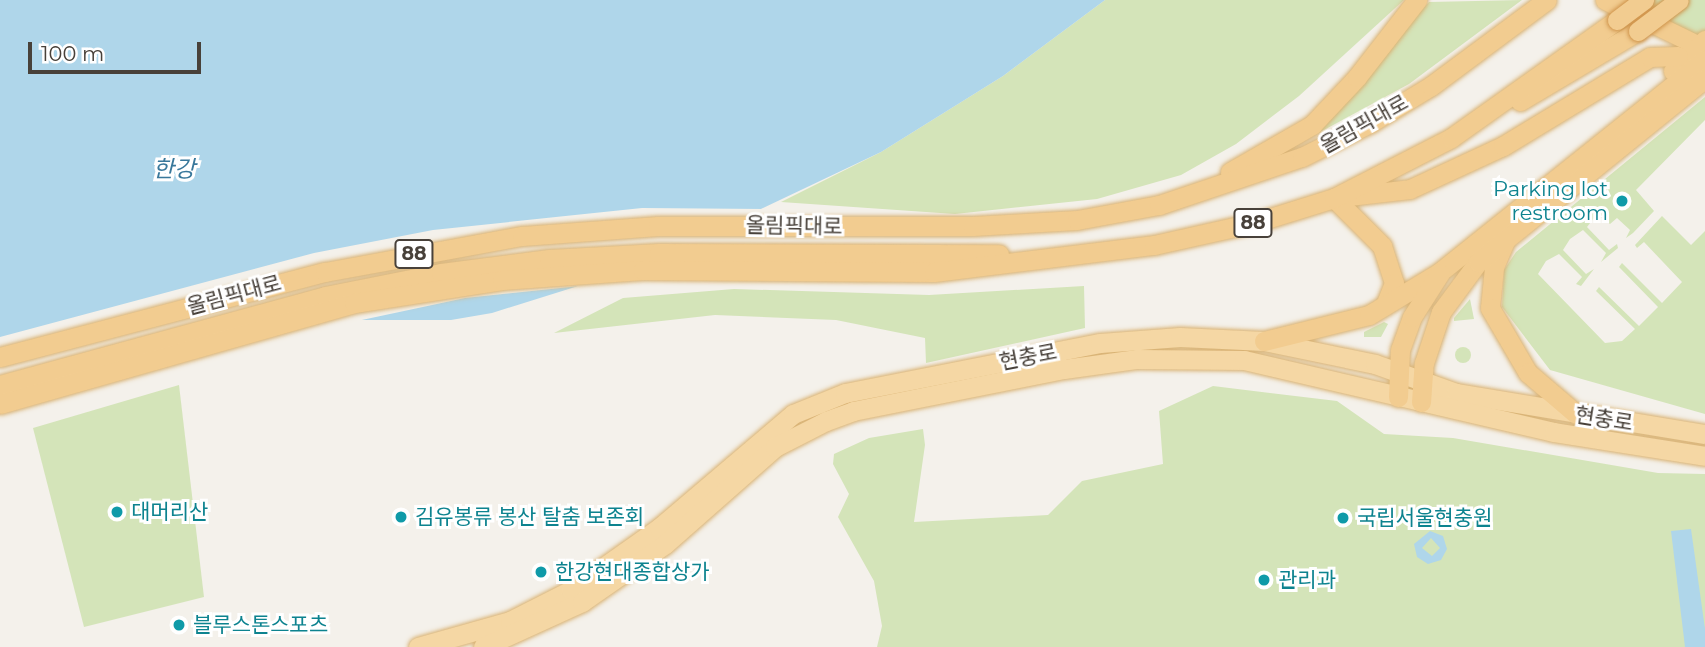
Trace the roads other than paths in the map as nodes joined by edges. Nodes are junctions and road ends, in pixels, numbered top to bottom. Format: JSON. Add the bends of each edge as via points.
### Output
{"nodes":[{"id":1,"x":1417,"y":0,"type":"edge"},
{"id":2,"x":1547,"y":0,"type":"edge"},
{"id":3,"x":1605,"y":0,"type":"edge"},
{"id":4,"x":1644,"y":0,"type":"edge"},
{"id":5,"x":1679,"y":0,"type":"edge"},
{"id":6,"x":1692,"y":46,"type":"edge"},
{"id":7,"x":1705,"y":60,"type":"edge"},
{"id":8,"x":1705,"y":78,"type":"edge"},
{"id":9,"x":1612,"y":134,"type":"junction"},
{"id":10,"x":1451,"y":138,"type":"junction"},
{"id":11,"x":1334,"y":198,"type":"junction"},
{"id":12,"x":1159,"y":205,"type":"junction"},
{"id":13,"x":1506,"y":238,"type":"junction"},
{"id":14,"x":1074,"y":256,"type":"junction"},
{"id":15,"x":1440,"y":272,"type":"junction"},
{"id":16,"x":1385,"y":305,"type":"junction"},
{"id":17,"x":1264,"y":341,"type":"junction"},
{"id":18,"x":0,"y":357,"type":"edge"},
{"id":19,"x":1397,"y":371,"type":"junction"},
{"id":20,"x":1422,"y":381,"type":"junction"},
{"id":21,"x":0,"y":385,"type":"edge"},
{"id":22,"x":1398,"y":397,"type":"junction"},
{"id":23,"x":1421,"y":402,"type":"junction"},
{"id":24,"x":0,"y":404,"type":"edge"},
{"id":25,"x":1576,"y":414,"type":"junction"},
{"id":26,"x":1705,"y":434,"type":"edge"},
{"id":27,"x":1705,"y":456,"type":"edge"},
{"id":28,"x":418,"y":647,"type":"edge"},
{"id":29,"x":483,"y":647,"type":"edge"}],
"edges":[{"from":1,"to":12,"type":"highway","via":[[1357,77],[1312,124],[1253,161]]},
{"from":2,"to":12,"type":"highway","name":"올림픽대로","number":"88","via":[[1432,86],[1370,123],[1302,157]]},
{"from":3,"to":6,"type":"highway"},
{"from":4,"to":10,"type":"highway","name":"올림픽대로","number":"88","bridge":true},
{"from":5,"to":10,"type":"highway","name":"올림픽대로","number":"88","bridge":true,"via":[[1573,74]]},
{"from":6,"to":9,"type":"highway"},
{"from":6,"to":11,"type":"highway","via":[[1650,57],[1503,146],[1410,189]]},
{"from":7,"to":9,"type":"highway"},
{"from":8,"to":13,"type":"highway"},
{"from":9,"to":15,"type":"highway"},
{"from":10,"to":11,"type":"highway","name":"올림픽대로","number":"88"},
{"from":11,"to":14,"type":"highway","name":"올림픽대로","number":"88","via":[[1257,222]]},
{"from":11,"to":16,"type":"highway","via":[[1382,246],[1394,283]]},
{"from":12,"to":18,"type":"highway","name":"올림픽대로","number":"88","via":[[1077,220],[839,227],[658,226],[522,236],[325,272]]},
{"from":13,"to":20,"type":"highway","via":[[1478,262],[1441,312]]},
{"from":13,"to":25,"type":"highway","via":[[1494,267],[1490,309],[1528,373]]},
{"from":14,"to":21,"type":"highway","name":"올림픽대로","number":"88","via":[[659,253],[549,259],[442,273],[326,296]]},
{"from":14,"to":24,"type":"highway","name":"올림픽대로","number":"88","via":[[934,272],[836,275],[643,270],[502,279],[354,303]]},
{"from":15,"to":16,"type":"highway"},
{"from":15,"to":19,"type":"highway","via":[[1412,317]]},
{"from":16,"to":17,"type":"highway","via":[[1369,315]]},
{"from":17,"to":19,"type":"main road","name":"현충로"},
{"from":17,"to":28,"type":"main road","name":"현충로","via":[[1180,337],[1100,343],[845,393],[793,414],[659,528],[571,590],[510,621]]},
{"from":19,"to":20,"type":"main road","name":"현충로"},
{"from":19,"to":22,"type":"highway"},
{"from":20,"to":23,"type":"highway"},
{"from":20,"to":25,"type":"main road","name":"현충로","via":[[1456,393]]},
{"from":22,"to":23,"type":"main road","name":"현충로"},
{"from":22,"to":29,"type":"main road","name":"현충로","via":[[1268,363],[1194,356],[1065,369],[853,411],[775,447],[665,544],[582,602]]},
{"from":23,"to":27,"type":"main road","name":"현충로","via":[[1595,440]]},
{"from":25,"to":26,"type":"main road","name":"현충로"}]}
